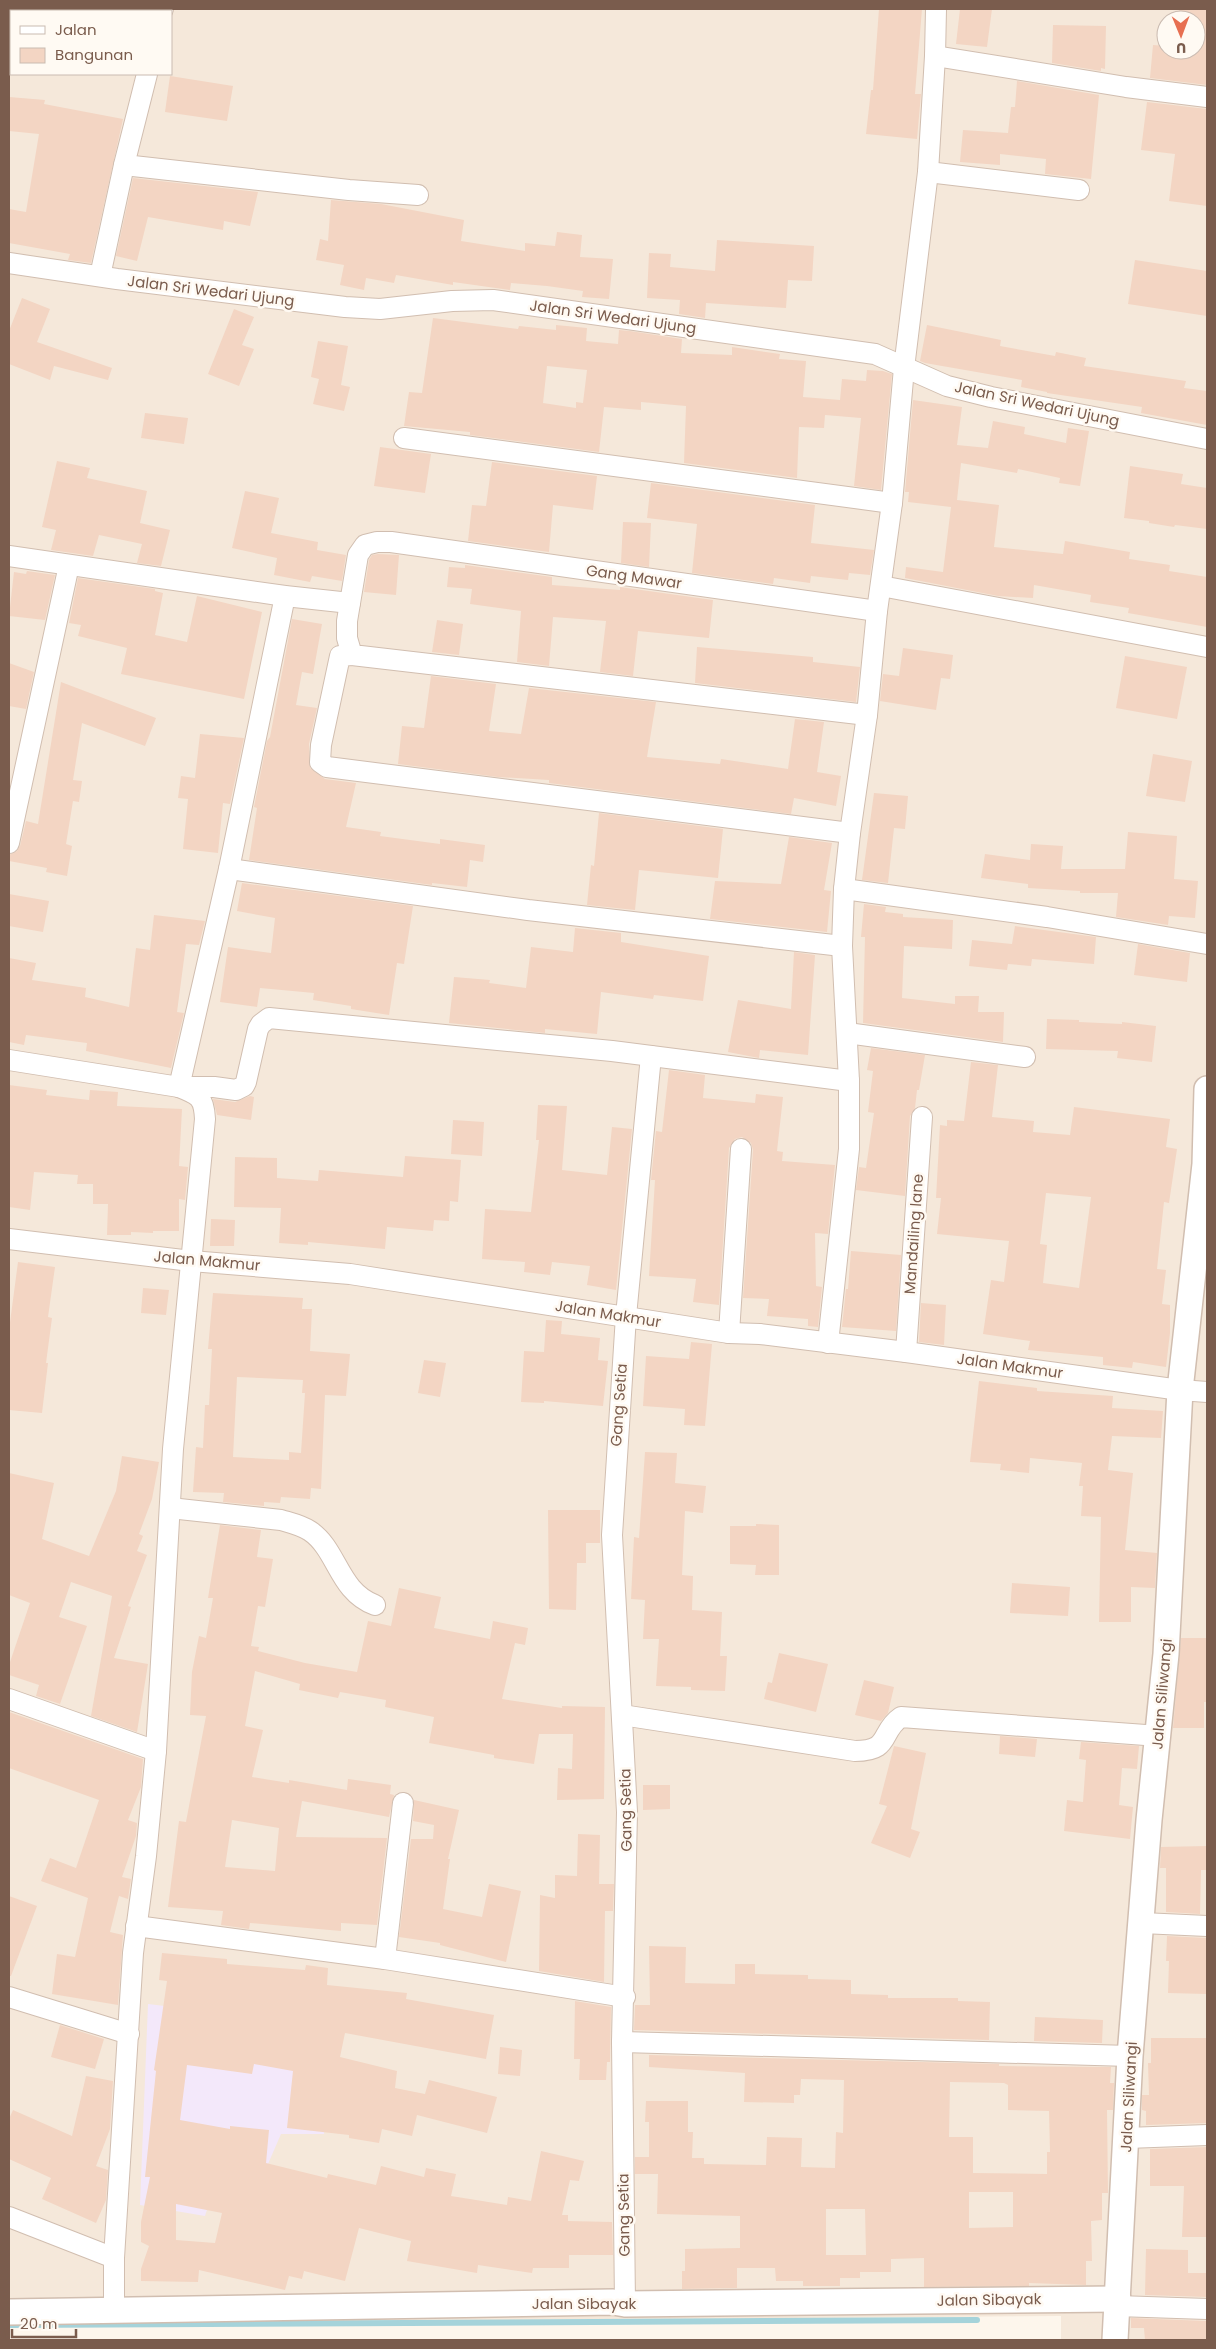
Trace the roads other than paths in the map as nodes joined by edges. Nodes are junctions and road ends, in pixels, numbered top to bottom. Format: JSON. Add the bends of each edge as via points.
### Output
{"nodes":[{"id":1,"x":936,"y":9,"type":"edge"},
{"id":2,"x":936,"y":56,"type":"junction"},
{"id":3,"x":147,"y":75,"type":"edge"},
{"id":4,"x":1207,"y":98,"type":"edge"},
{"id":5,"x":124,"y":165,"type":"junction"},
{"id":6,"x":928,"y":172,"type":"junction"},
{"id":7,"x":1079,"y":190,"type":"dead end"},
{"id":8,"x":418,"y":194,"type":"dead end"},
{"id":9,"x":9,"y":263,"type":"edge"},
{"id":10,"x":100,"y":276,"type":"junction"},
{"id":11,"x":904,"y":368,"type":"junction"},
{"id":12,"x":404,"y":438,"type":"dead end"},
{"id":13,"x":1207,"y":439,"type":"edge"},
{"id":14,"x":892,"y":503,"type":"junction"},
{"id":15,"x":9,"y":556,"type":"edge"},
{"id":16,"x":70,"y":565,"type":"junction"},
{"id":17,"x":881,"y":586,"type":"junction"},
{"id":18,"x":285,"y":596,"type":"junction"},
{"id":19,"x":350,"y":603,"type":"junction"},
{"id":20,"x":877,"y":611,"type":"junction"},
{"id":21,"x":1207,"y":648,"type":"edge"},
{"id":22,"x":352,"y":655,"type":"junction"},
{"id":23,"x":867,"y":715,"type":"junction"},
{"id":24,"x":850,"y":833,"type":"junction"},
{"id":25,"x":9,"y":843,"type":"edge"},
{"id":26,"x":229,"y":869,"type":"junction"},
{"id":27,"x":844,"y":889,"type":"junction"},
{"id":28,"x":1207,"y":944,"type":"edge"},
{"id":29,"x":842,"y":946,"type":"junction"},
{"id":30,"x":847,"y":1033,"type":"junction"},
{"id":31,"x":652,"y":1056,"type":"junction"},
{"id":32,"x":1025,"y":1057,"type":"dead end"},
{"id":33,"x":9,"y":1060,"type":"edge"},
{"id":34,"x":849,"y":1081,"type":"junction"},
{"id":35,"x":179,"y":1087,"type":"junction"},
{"id":36,"x":1207,"y":1089,"type":"edge"},
{"id":37,"x":922,"y":1117,"type":"dead end"},
{"id":38,"x":741,"y":1149,"type":"dead end"},
{"id":39,"x":9,"y":1240,"type":"edge"},
{"id":40,"x":191,"y":1260,"type":"junction"},
{"id":41,"x":626,"y":1316,"type":"junction"},
{"id":42,"x":729,"y":1333,"type":"junction"},
{"id":43,"x":828,"y":1343,"type":"junction"},
{"id":44,"x":906,"y":1352,"type":"junction"},
{"id":45,"x":1180,"y":1390,"type":"junction"},
{"id":46,"x":1207,"y":1392,"type":"edge"},
{"id":47,"x":170,"y":1508,"type":"junction"},
{"id":48,"x":375,"y":1605,"type":"dead end"},
{"id":49,"x":9,"y":1699,"type":"edge"},
{"id":50,"x":622,"y":1715,"type":"junction"},
{"id":51,"x":1159,"y":1736,"type":"junction"},
{"id":52,"x":156,"y":1751,"type":"junction"},
{"id":53,"x":403,"y":1803,"type":"dead end"},
{"id":54,"x":1142,"y":1923,"type":"junction"},
{"id":55,"x":136,"y":1926,"type":"junction"},
{"id":56,"x":1207,"y":1926,"type":"edge"},
{"id":57,"x":385,"y":1959,"type":"junction"},
{"id":58,"x":9,"y":1997,"type":"edge"},
{"id":59,"x":625,"y":1997,"type":"junction"},
{"id":60,"x":129,"y":2034,"type":"junction"},
{"id":61,"x":622,"y":2042,"type":"junction"},
{"id":62,"x":1130,"y":2056,"type":"junction"},
{"id":63,"x":1207,"y":2136,"type":"edge"},
{"id":64,"x":1127,"y":2138,"type":"junction"},
{"id":65,"x":9,"y":2217,"type":"edge"},
{"id":66,"x":114,"y":2258,"type":"junction"},
{"id":67,"x":1118,"y":2303,"type":"junction"},
{"id":68,"x":625,"y":2304,"type":"junction"},
{"id":69,"x":1207,"y":2309,"type":"edge"},
{"id":70,"x":114,"y":2310,"type":"junction"},
{"id":71,"x":9,"y":2312,"type":"edge"},
{"id":72,"x":1115,"y":2340,"type":"edge"}],
"edges":[{"from":1,"to":2,"type":"street"},
{"from":2,"to":4,"type":"street"},
{"from":2,"to":6,"type":"street"},
{"from":3,"to":5,"type":"street"},
{"from":5,"to":8,"type":"street","via":[[339,189]]},
{"from":5,"to":10,"type":"street"},
{"from":6,"to":7,"type":"street"},
{"from":6,"to":11,"type":"street"},
{"from":9,"to":10,"type":"street","name":"Jalan Sri Wedari Ujung"},
{"from":10,"to":11,"type":"street","name":"Jalan Sri Wedari Ujung","via":[[380,310],[452,300],[493,300],[875,354]]},
{"from":11,"to":13,"type":"street","name":"Jalan Sri Wedari Ujung","via":[[947,386],[991,397]]},
{"from":11,"to":14,"type":"street"},
{"from":12,"to":14,"type":"street"},
{"from":14,"to":17,"type":"street"},
{"from":15,"to":16,"type":"street"},
{"from":16,"to":18,"type":"street"},
{"from":16,"to":25,"type":"street"},
{"from":17,"to":20,"type":"street"},
{"from":17,"to":21,"type":"street"},
{"from":18,"to":19,"type":"street"},
{"from":18,"to":26,"type":"street"},
{"from":19,"to":20,"type":"street","name":"Gang Mawar","via":[[360,550],[370,542],[391,542]]},
{"from":19,"to":22,"type":"street","name":"Gang Mawar","via":[[346,631]]},
{"from":20,"to":23,"type":"street"},
{"from":22,"to":23,"type":"street"},
{"from":22,"to":24,"type":"street","via":[[340,656],[321,745],[320,762],[327,767]]},
{"from":23,"to":24,"type":"street"},
{"from":24,"to":27,"type":"street"},
{"from":26,"to":29,"type":"street","via":[[528,910]]},
{"from":26,"to":35,"type":"street"},
{"from":27,"to":28,"type":"street","via":[[1047,917]]},
{"from":27,"to":29,"type":"street"},
{"from":29,"to":30,"type":"street"},
{"from":30,"to":32,"type":"street"},
{"from":30,"to":34,"type":"street"},
{"from":31,"to":34,"type":"street"},
{"from":31,"to":35,"type":"street","via":[[269,1018],[258,1029],[244,1086],[236,1090]]},
{"from":31,"to":41,"type":"street","name":"Gang Setia"},
{"from":33,"to":35,"type":"street"},
{"from":34,"to":43,"type":"street","via":[[849,1149]]},
{"from":35,"to":40,"type":"street","via":[[196,1094],[204,1104]]},
{"from":36,"to":45,"type":"street","name":"Jalan Siliwangi","via":[[1205,1164]]},
{"from":37,"to":44,"type":"street","name":"Mandailing lane"},
{"from":38,"to":42,"type":"street"},
{"from":39,"to":40,"type":"street","name":"Jalan Makmur"},
{"from":40,"to":41,"type":"street","name":"Jalan Makmur","via":[[350,1274]]},
{"from":40,"to":47,"type":"street"},
{"from":41,"to":42,"type":"street","name":"Jalan Makmur"},
{"from":41,"to":50,"type":"street","name":"Gang Setia","via":[[612,1535]]},
{"from":42,"to":43,"type":"street","name":"Jalan Makmur"},
{"from":43,"to":44,"type":"street","name":"Jalan Makmur"},
{"from":44,"to":45,"type":"street","name":"Jalan Makmur"},
{"from":45,"to":46,"type":"street","name":"Jalan Makmur"},
{"from":45,"to":51,"type":"street","name":"Jalan Siliwangi"},
{"from":47,"to":48,"type":"street","via":[[281,1520],[299,1525],[319,1539],[349,1586],[364,1601]]},
{"from":47,"to":52,"type":"street"},
{"from":49,"to":52,"type":"street"},
{"from":50,"to":51,"type":"street","via":[[855,1751],[876,1748],[896,1720],[902,1717]]},
{"from":50,"to":59,"type":"street","name":"Gang Setia","via":[[627,1812]]},
{"from":51,"to":54,"type":"street","name":"Jalan Siliwangi"},
{"from":52,"to":55,"type":"street"},
{"from":53,"to":57,"type":"street"},
{"from":54,"to":56,"type":"street"},
{"from":54,"to":62,"type":"street","name":"Jalan Siliwangi"},
{"from":55,"to":57,"type":"street"},
{"from":55,"to":60,"type":"street"},
{"from":57,"to":59,"type":"street"},
{"from":58,"to":60,"type":"street"},
{"from":59,"to":61,"type":"street","name":"Gang Setia"},
{"from":60,"to":66,"type":"street"},
{"from":61,"to":62,"type":"street"},
{"from":61,"to":68,"type":"street","name":"Gang Setia"},
{"from":62,"to":64,"type":"street","name":"Jalan Siliwangi"},
{"from":63,"to":64,"type":"street"},
{"from":64,"to":67,"type":"street","name":"Jalan Siliwangi"},
{"from":65,"to":66,"type":"street"},
{"from":66,"to":70,"type":"street"},
{"from":67,"to":68,"type":"street","name":"Jalan Sibayak"},
{"from":67,"to":69,"type":"street"},
{"from":67,"to":72,"type":"street"},
{"from":68,"to":70,"type":"street","name":"Jalan Sibayak"},
{"from":70,"to":71,"type":"street","name":"Jalan Sibayak"}]}
